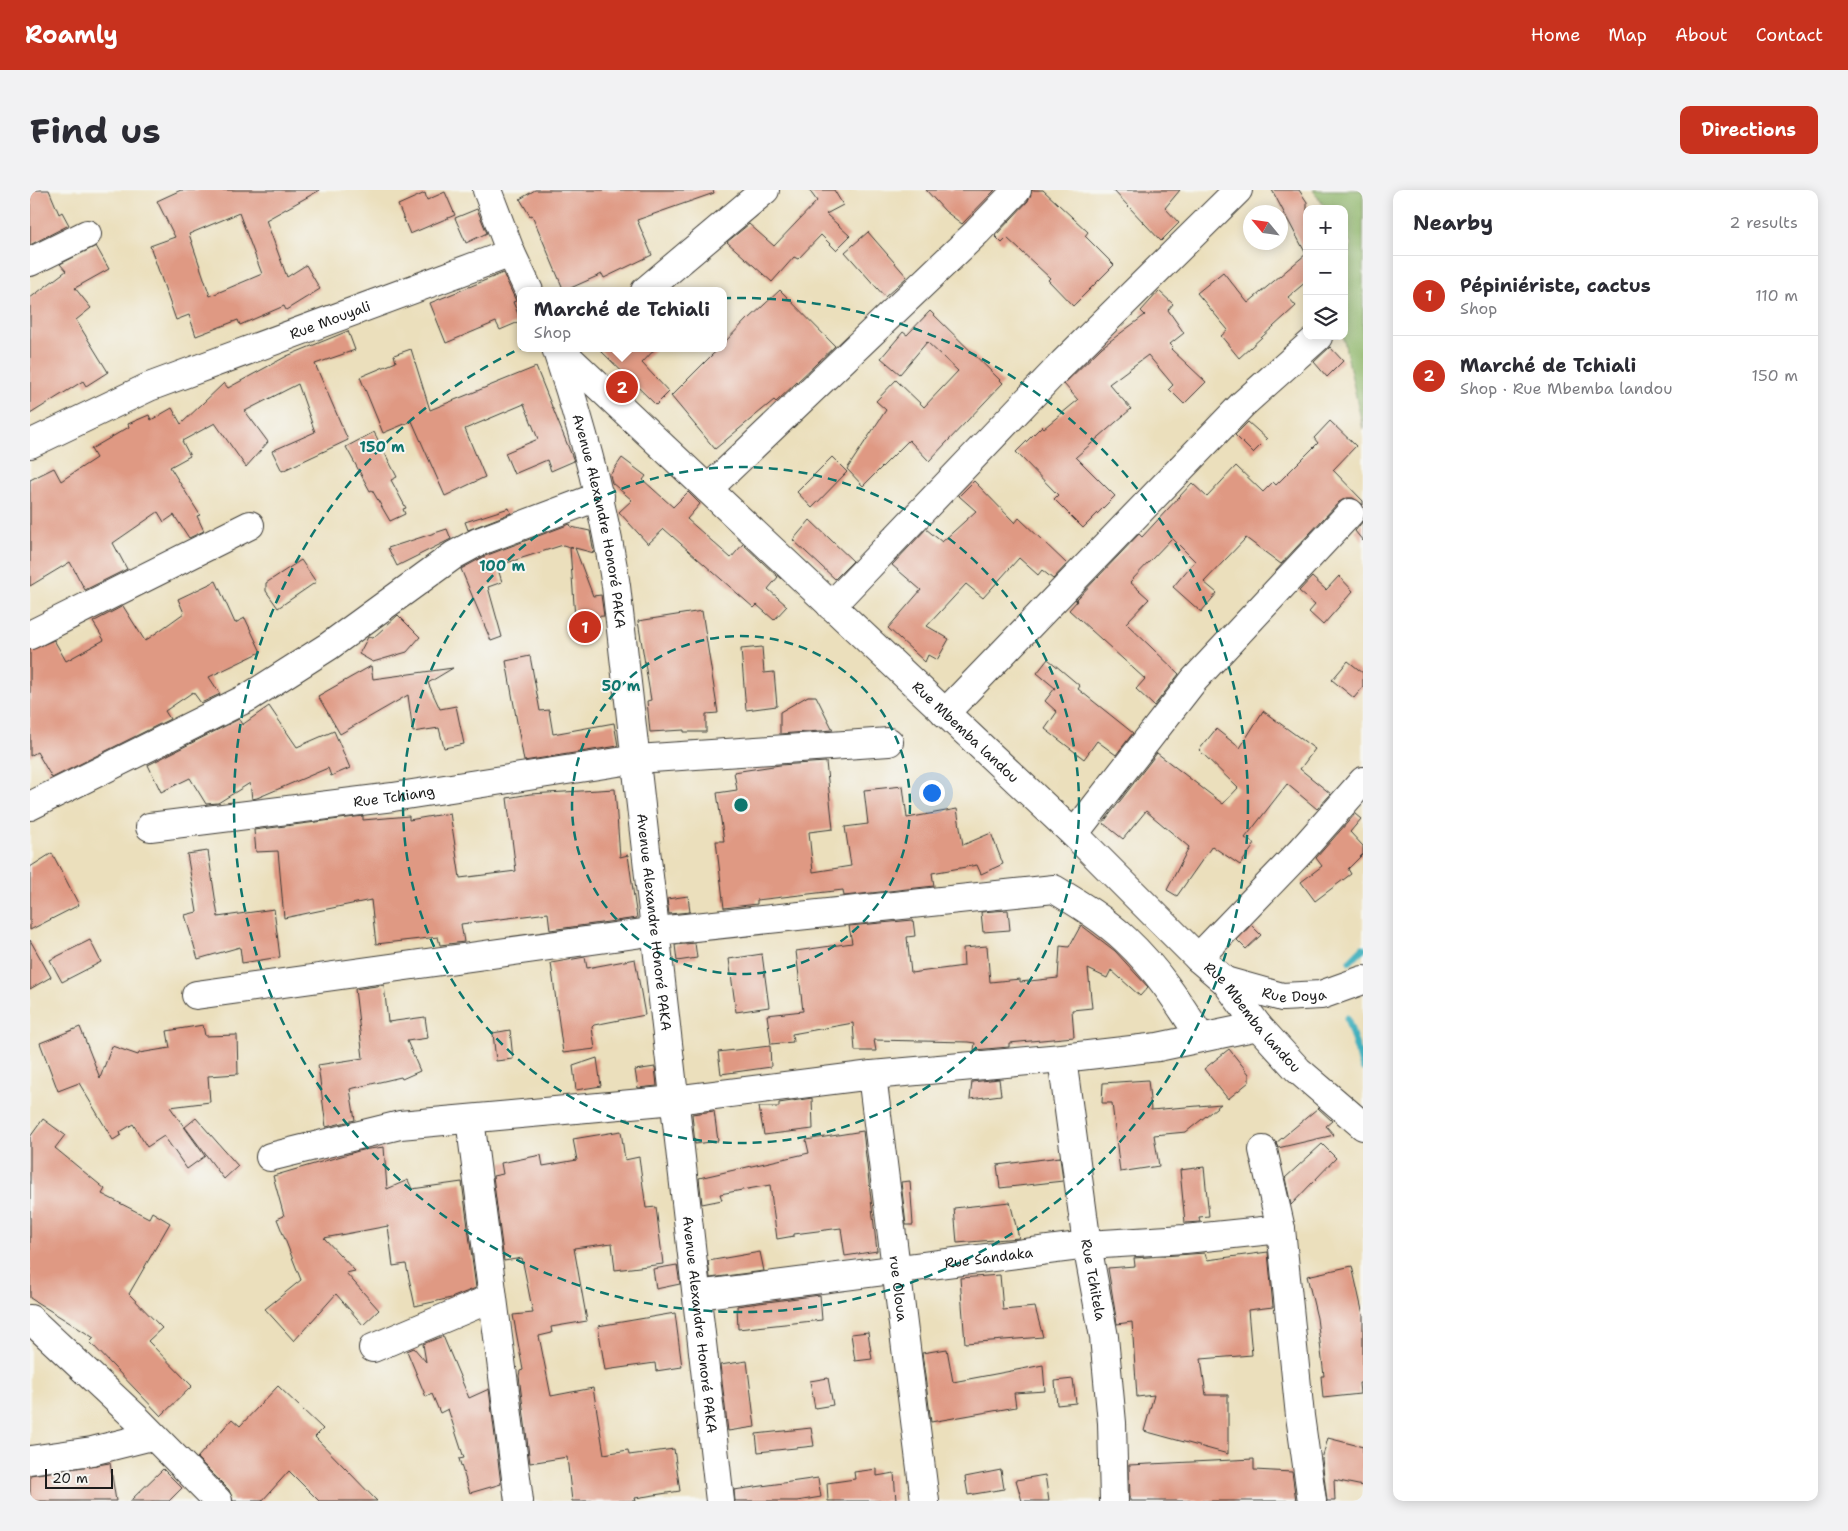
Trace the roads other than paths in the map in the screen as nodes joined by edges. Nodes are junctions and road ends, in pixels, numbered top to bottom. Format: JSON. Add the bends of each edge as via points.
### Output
{"nodes":[{"id":1,"x":487,"y":190,"type":"edge"},
{"id":2,"x":765,"y":190,"type":"edge"},
{"id":3,"x":1017,"y":190,"type":"edge"},
{"id":4,"x":1238,"y":190,"type":"edge"},
{"id":5,"x":86,"y":234,"type":"dead end"},
{"id":6,"x":511,"y":253,"type":"junction"},
{"id":7,"x":30,"y":262,"type":"edge"},
{"id":8,"x":527,"y":287,"type":"edge"},
{"id":9,"x":650,"y":287,"type":"edge"},
{"id":10,"x":1315,"y":340,"type":"edge"},
{"id":11,"x":564,"y":352,"type":"edge"},
{"id":12,"x":566,"y":352,"type":"edge"},
{"id":13,"x":30,"y":444,"type":"edge"},
{"id":14,"x":708,"y":489,"type":"junction"},
{"id":15,"x":600,"y":496,"type":"junction"},
{"id":16,"x":1350,"y":513,"type":"dead end"},
{"id":17,"x":250,"y":525,"type":"dead end"},
{"id":18,"x":831,"y":606,"type":"junction"},
{"id":19,"x":30,"y":635,"type":"edge"},
{"id":20,"x":945,"y":713,"type":"junction"},
{"id":21,"x":889,"y":742,"type":"dead end"},
{"id":22,"x":637,"y":759,"type":"junction"},
{"id":23,"x":1363,"y":781,"type":"edge"},
{"id":24,"x":32,"y":802,"type":"edge"},
{"id":25,"x":150,"y":827,"type":"dead end"},
{"id":26,"x":1074,"y":834,"type":"junction"},
{"id":27,"x":656,"y":931,"type":"junction"},
{"id":28,"x":1198,"y":958,"type":"junction"},
{"id":29,"x":1363,"y":980,"type":"edge"},
{"id":30,"x":1225,"y":981,"type":"junction"},
{"id":31,"x":196,"y":995,"type":"dead end"},
{"id":32,"x":1258,"y":1026,"type":"junction"},
{"id":33,"x":1201,"y":1038,"type":"junction"},
{"id":34,"x":1062,"y":1058,"type":"junction"},
{"id":35,"x":872,"y":1075,"type":"junction"},
{"id":36,"x":675,"y":1100,"type":"junction"},
{"id":37,"x":470,"y":1119,"type":"junction"},
{"id":38,"x":1363,"y":1126,"type":"edge"},
{"id":39,"x":1264,"y":1150,"type":"dead end"},
{"id":40,"x":270,"y":1157,"type":"dead end"},
{"id":41,"x":1281,"y":1229,"type":"junction"},
{"id":42,"x":1087,"y":1245,"type":"junction"},
{"id":43,"x":897,"y":1271,"type":"junction"},
{"id":44,"x":697,"y":1295,"type":"junction"},
{"id":45,"x":492,"y":1298,"type":"junction"},
{"id":46,"x":30,"y":1320,"type":"edge"},
{"id":47,"x":373,"y":1348,"type":"dead end"},
{"id":48,"x":152,"y":1436,"type":"junction"},
{"id":49,"x":30,"y":1460,"type":"edge"},
{"id":50,"x":218,"y":1501,"type":"edge"},
{"id":51,"x":519,"y":1501,"type":"edge"},
{"id":52,"x":720,"y":1501,"type":"edge"},
{"id":53,"x":925,"y":1501,"type":"edge"},
{"id":54,"x":1114,"y":1501,"type":"edge"},
{"id":55,"x":1312,"y":1501,"type":"edge"}],
"edges":[{"from":1,"to":6,"type":"street"},
{"from":2,"to":9,"type":"street"},
{"from":3,"to":14,"type":"street"},
{"from":4,"to":18,"type":"street","via":[[1063,363]]},
{"from":5,"to":7,"type":"street"},
{"from":6,"to":8,"type":"street"},
{"from":6,"to":13,"type":"street","name":"Rue Mouyali","via":[[149,387]]},
{"from":10,"to":20,"type":"street","via":[[1243,404]]},
{"from":11,"to":15,"type":"street","name":"Avenue Alexandre Honoré PAKA"},
{"from":12,"to":14,"type":"street","name":"Rue Mbemba landou"},
{"from":14,"to":18,"type":"street","name":"Rue Mbemba landou"},
{"from":15,"to":22,"type":"street","name":"Avenue Alexandre Honoré PAKA","via":[[616,586]]},
{"from":15,"to":24,"type":"street","via":[[478,542],[454,555],[330,646],[249,696]]},
{"from":16,"to":26,"type":"street","via":[[1194,680]]},
{"from":17,"to":19,"type":"street"},
{"from":18,"to":20,"type":"street","name":"Rue Mbemba landou"},
{"from":20,"to":26,"type":"street","name":"Rue Mbemba landou"},
{"from":21,"to":22,"type":"street","name":"Rue Tchiang"},
{"from":22,"to":25,"type":"street","name":"Rue Tchiang","via":[[393,798]]},
{"from":22,"to":27,"type":"street","name":"Avenue Alexandre Honoré PAKA"},
{"from":23,"to":28,"type":"street"},
{"from":26,"to":28,"type":"street","name":"Rue Mbemba landou"},
{"from":27,"to":31,"type":"street"},
{"from":27,"to":33,"type":"street","via":[[1054,889],[1091,912],[1126,940],[1176,997]]},
{"from":27,"to":36,"type":"street","name":"Avenue Alexandre Honoré PAKA"},
{"from":28,"to":30,"type":"street","name":"Rue Mbemba landou"},
{"from":29,"to":30,"type":"street","name":"Rue Doya","via":[[1322,995],[1282,997]]},
{"from":30,"to":32,"type":"street","name":"Rue Mbemba landou"},
{"from":32,"to":33,"type":"street"},
{"from":32,"to":38,"type":"street","name":"Rue Mbemba landou","via":[[1298,1070]]},
{"from":33,"to":34,"type":"street","via":[[1158,1047]]},
{"from":34,"to":35,"type":"street"},
{"from":34,"to":42,"type":"street","name":"Rue Tchitela"},
{"from":35,"to":36,"type":"street"},
{"from":35,"to":43,"type":"street","name":"rue Oloua"},
{"from":36,"to":37,"type":"street"},
{"from":36,"to":44,"type":"street","name":"Avenue Alexandre Honoré PAKA"},
{"from":37,"to":40,"type":"street","via":[[400,1125]]},
{"from":37,"to":45,"type":"street"},
{"from":39,"to":41,"type":"street"},
{"from":41,"to":42,"type":"street","name":"Rue Sandaka"},
{"from":41,"to":55,"type":"street"},
{"from":42,"to":43,"type":"street","name":"Rue Sandaka"},
{"from":42,"to":54,"type":"street","name":"Rue Tchitela","via":[[1104,1337],[1112,1423]]},
{"from":43,"to":44,"type":"street","name":"Rue Sandaka"},
{"from":43,"to":53,"type":"street","name":"rue Oloua"},
{"from":44,"to":52,"type":"street","name":"Avenue Alexandre Honoré PAKA"},
{"from":45,"to":47,"type":"street"},
{"from":45,"to":51,"type":"street"},
{"from":46,"to":48,"type":"street"},
{"from":48,"to":49,"type":"street","via":[[92,1451]]},
{"from":48,"to":50,"type":"street"}]}
